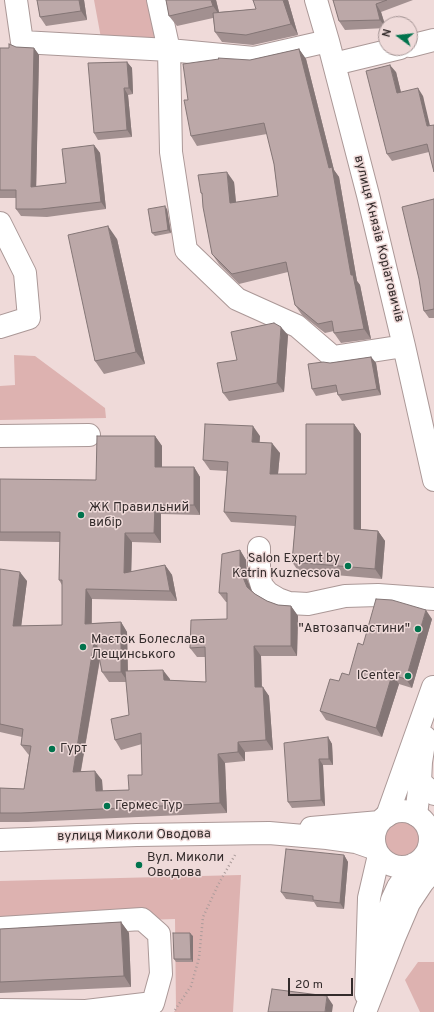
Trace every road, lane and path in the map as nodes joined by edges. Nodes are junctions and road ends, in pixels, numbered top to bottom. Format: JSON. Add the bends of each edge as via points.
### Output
{"nodes":[{"id":1,"x":16,"y":0,"type":"edge"},
{"id":2,"x":158,"y":0,"type":"edge"},
{"id":3,"x":316,"y":0,"type":"edge"},
{"id":4,"x":434,"y":40,"type":"edge"},
{"id":5,"x":328,"y":41,"type":"junction"},
{"id":6,"x":418,"y":44,"type":"edge"},
{"id":7,"x":169,"y":50,"type":"junction"},
{"id":8,"x":378,"y":53,"type":"edge"},
{"id":9,"x":334,"y":64,"type":"junction"},
{"id":10,"x":0,"y":223,"type":"edge"},
{"id":11,"x":0,"y":327,"type":"edge"},
{"id":12,"x":404,"y":346,"type":"junction"},
{"id":13,"x":426,"y":402,"type":"edge"},
{"id":14,"x":89,"y":435,"type":"dead end"},
{"id":15,"x":0,"y":436,"type":"edge"},
{"id":16,"x":434,"y":480,"type":"edge"},
{"id":17,"x":259,"y":548,"type":"dead end"},
{"id":18,"x":434,"y":599,"type":"edge"},
{"id":19,"x":433,"y":685,"type":"edge"},
{"id":20,"x":427,"y":788,"type":"edge"},
{"id":21,"x":383,"y":819,"type":"junction"},
{"id":22,"x":426,"y":819,"type":"edge"},
{"id":23,"x":269,"y":833,"type":"junction"},
{"id":24,"x":0,"y":840,"type":"edge"},
{"id":25,"x":378,"y":852,"type":"junction"},
{"id":26,"x":236,"y":854,"type":"dead end"},
{"id":27,"x":427,"y":860,"type":"edge"},
{"id":28,"x":0,"y":928,"type":"edge"},
{"id":29,"x":0,"y":1010,"type":"edge"},
{"id":30,"x":174,"y":1012,"type":"edge"},
{"id":31,"x":365,"y":1012,"type":"edge"}],
"edges":[{"from":1,"to":7,"type":"main road","via":[[17,43]]},
{"from":2,"to":7,"type":"main road"},
{"from":3,"to":5,"type":"main road","name":"вулиця Князів Коріатовичів"},
{"from":4,"to":6,"type":"main road"},
{"from":5,"to":7,"type":"main road","via":[[254,58]]},
{"from":5,"to":9,"type":"main road","name":"вулиця Князів Коріатовичів"},
{"from":7,"to":12,"type":"main road","via":[[171,152],[186,250],[238,299],[297,326],[333,357]]},
{"from":8,"to":9,"type":"main road"},
{"from":9,"to":12,"type":"main road","name":"вулиця Князів Коріатовичів"},
{"from":10,"to":11,"type":"main road","via":[[26,273],[29,318]]},
{"from":12,"to":13,"type":"main road","name":"вулиця Князів Коріатовичів"},
{"from":13,"to":16,"type":"main road","name":"вулиця Князів Коріатовичів"},
{"from":14,"to":15,"type":"main road"},
{"from":17,"to":18,"type":"main road","via":[[259,576],[262,586],[278,599],[289,603],[308,604],[345,596],[378,594]]},
{"from":19,"to":20,"type":"main road","via":[[421,762]]},
{"from":19,"to":21,"type":"main road"},
{"from":20,"to":22,"type":"main road"},
{"from":21,"to":22,"type":"main road","via":[[398,812]]},
{"from":21,"to":23,"type":"main road","name":"вулиця Миколи Оводова"},
{"from":21,"to":25,"type":"main road","via":[[374,838]]},
{"from":22,"to":27,"type":"main road","via":[[430,842]]},
{"from":23,"to":24,"type":"main road","name":"вулиця Миколи Оводова"},
{"from":23,"to":25,"type":"main road","name":"вулиця Миколи Оводова","via":[[348,841]]},
{"from":25,"to":27,"type":"main road","via":[[387,862],[403,867]]},
{"from":25,"to":31,"type":"main road","via":[[370,898]]},
{"from":26,"to":30,"type":"path","via":[[218,884],[203,917],[199,958],[191,986]]},
{"from":27,"to":31,"type":"main road","via":[[398,887],[392,900]]},
{"from":28,"to":29,"type":"main road","via":[[142,919],[159,934],[161,974],[153,1003],[86,1011]]}]}
